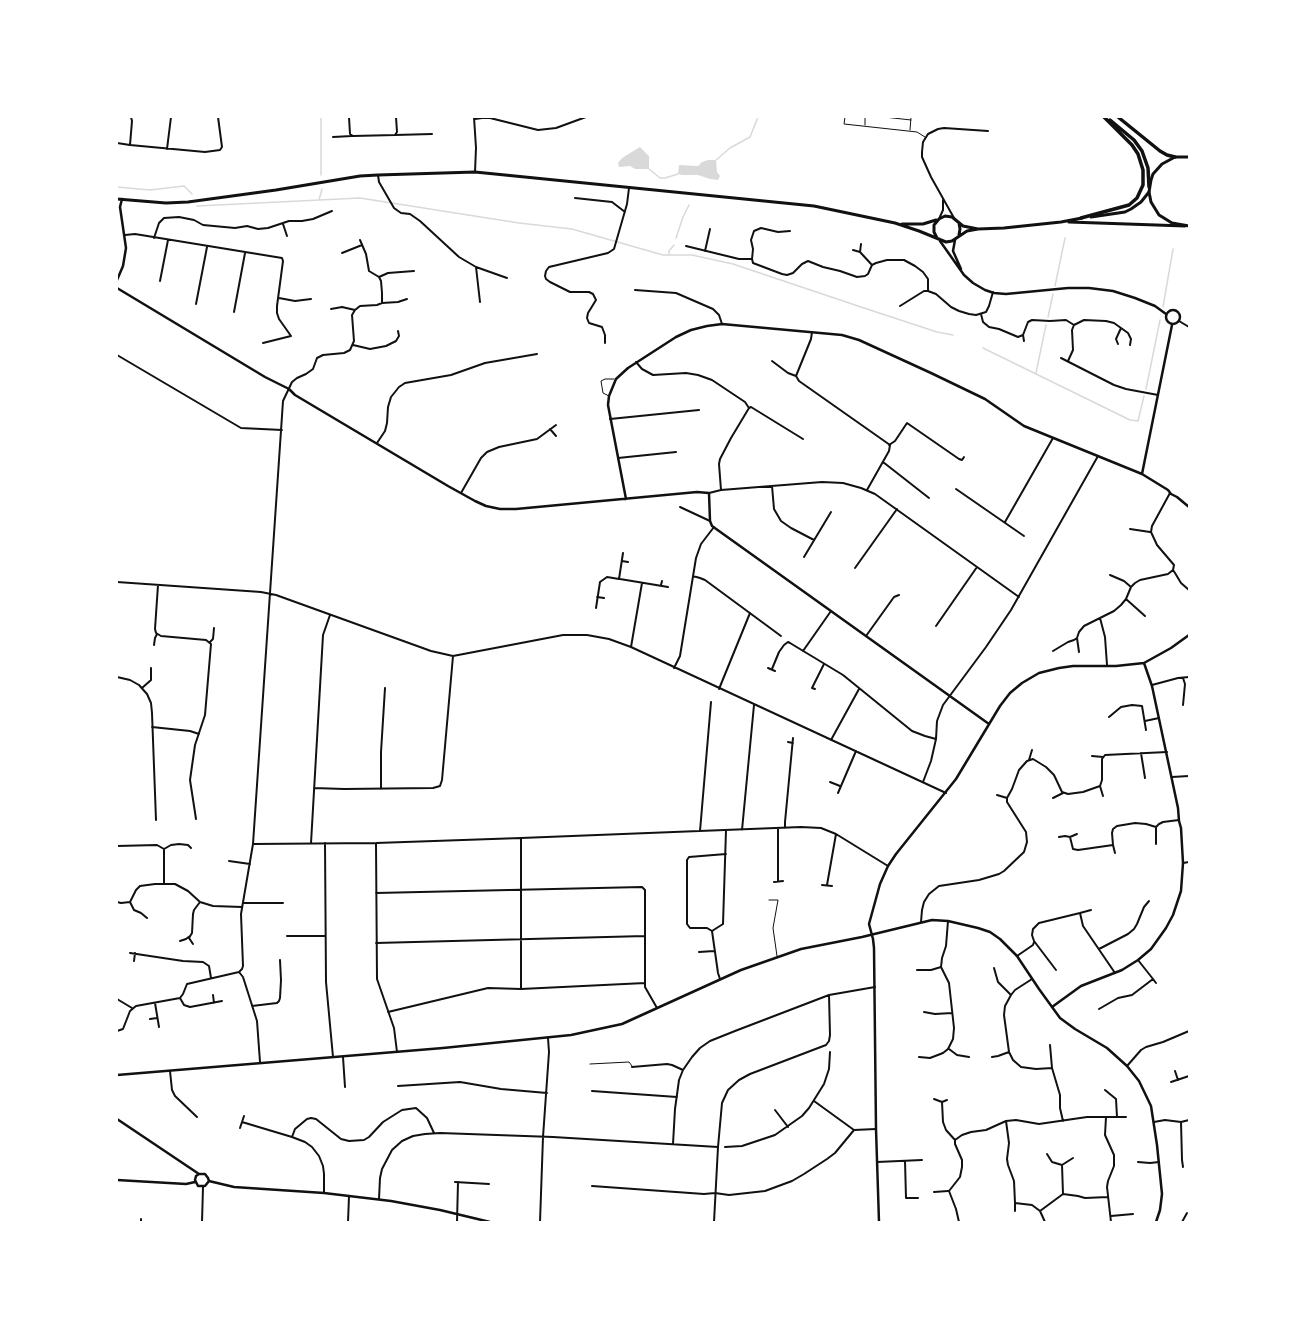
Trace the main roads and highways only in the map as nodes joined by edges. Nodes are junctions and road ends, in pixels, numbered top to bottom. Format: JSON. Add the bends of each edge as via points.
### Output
{"nodes":[{"id":1,"x":1105,"y":117,"type":"edge"},
{"id":2,"x":1118,"y":117,"type":"edge"},
{"id":3,"x":1175,"y":157,"type":"junction"},
{"id":4,"x":1189,"y":157,"type":"edge"},
{"id":5,"x":1149,"y":186,"type":"junction"},
{"id":6,"x":1149,"y":192,"type":"junction"},
{"id":7,"x":117,"y":199,"type":"edge"},
{"id":8,"x":1081,"y":218,"type":"junction"},
{"id":9,"x":938,"y":219,"type":"junction"},
{"id":10,"x":1061,"y":222,"type":"junction"},
{"id":11,"x":895,"y":223,"type":"junction"},
{"id":12,"x":959,"y":223,"type":"junction"},
{"id":13,"x":1188,"y":226,"type":"edge"},
{"id":14,"x":978,"y":229,"type":"junction"},
{"id":15,"x":937,"y":238,"type":"junction"},
{"id":16,"x":956,"y":238,"type":"junction"}],
"edges":[{"from":1,"to":5,"type":"highway","via":[[1138,144],[1148,168]]},
{"from":1,"to":8,"type":"highway","via":[[1138,154],[1144,176],[1143,185],[1134,202],[1123,208]]},
{"from":2,"to":3,"type":"highway","via":[[1160,151]]},
{"from":3,"to":4,"type":"main road"},
{"from":3,"to":5,"type":"main road","via":[[1159,167],[1153,174]]},
{"from":5,"to":6,"type":"main road"},
{"from":6,"to":8,"type":"main road","via":[[1141,202],[1125,212]]},
{"from":6,"to":13,"type":"main road","via":[[1151,202],[1159,215],[1172,223]]},
{"from":7,"to":11,"type":"main road","via":[[188,202],[378,174],[475,172],[814,206]]},
{"from":8,"to":10,"type":"main road"},
{"from":9,"to":11,"type":"main road","via":[[915,224]]},
{"from":9,"to":12,"type":"main road","via":[[945,216],[955,218]]},
{"from":9,"to":15,"type":"main road","via":[[934,229]]},
{"from":10,"to":13,"type":"main road"},
{"from":10,"to":14,"type":"main road"},
{"from":11,"to":15,"type":"main road"},
{"from":12,"to":14,"type":"main road"},
{"from":12,"to":16,"type":"main road","via":[[960,232]]},
{"from":14,"to":16,"type":"main road","via":[[967,231]]},
{"from":15,"to":16,"type":"main road","via":[[946,242]]}]}
